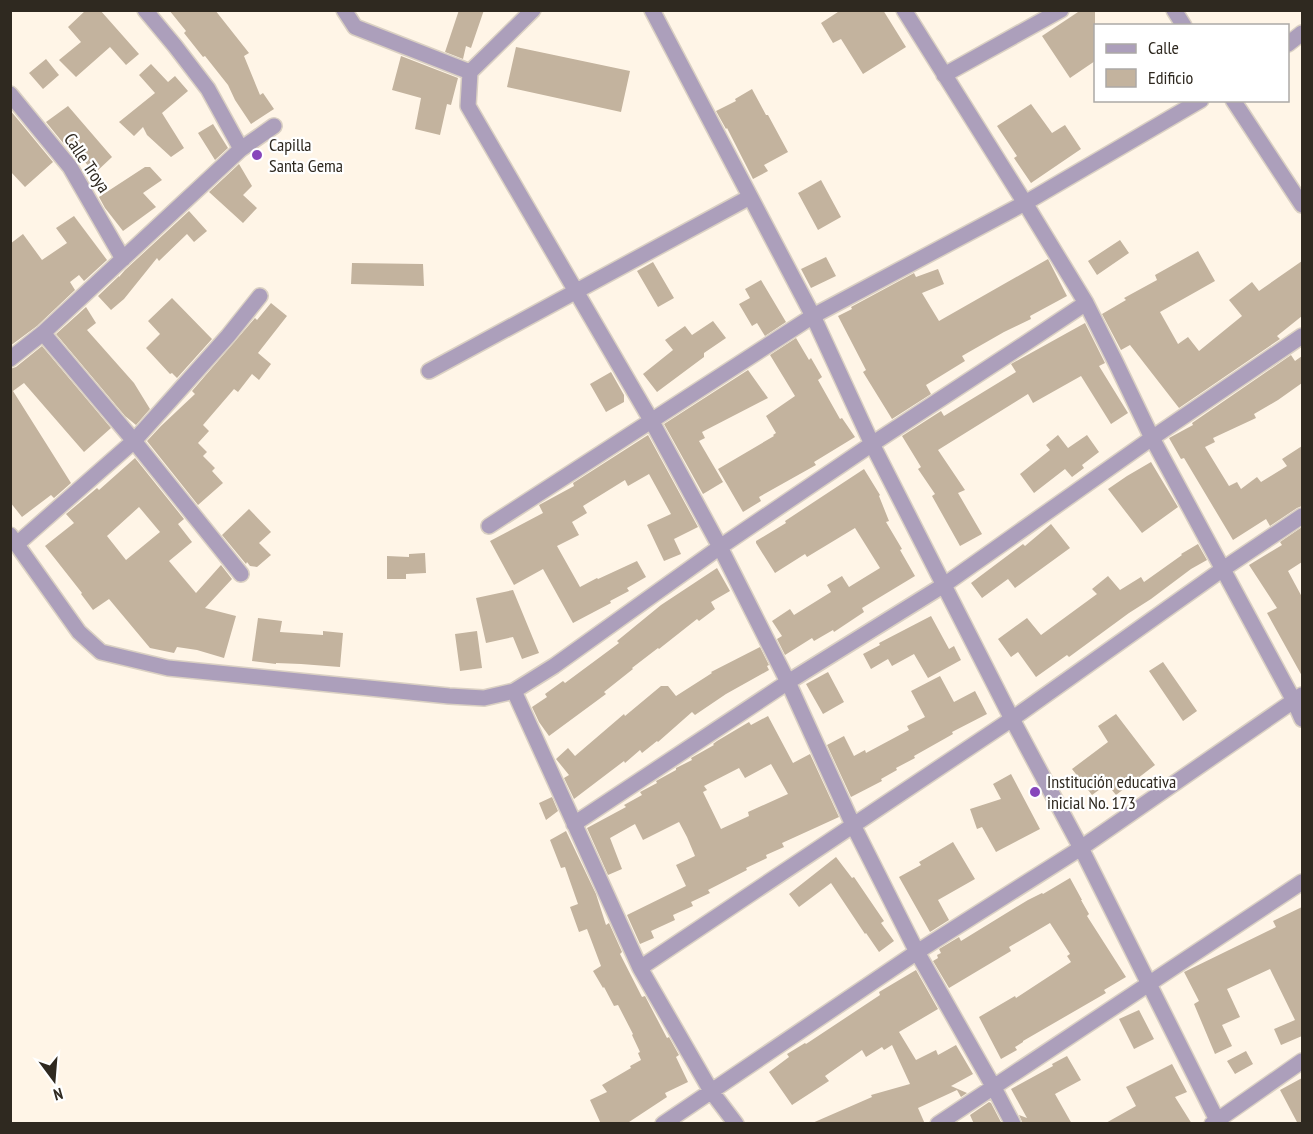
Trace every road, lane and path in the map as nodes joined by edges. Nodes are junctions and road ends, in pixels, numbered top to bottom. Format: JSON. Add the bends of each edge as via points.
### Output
{"nodes":[{"id":1,"x":145,"y":10,"type":"edge"},
{"id":2,"x":344,"y":10,"type":"edge"},
{"id":3,"x":533,"y":10,"type":"edge"},
{"id":4,"x":652,"y":10,"type":"edge"},
{"id":5,"x":904,"y":10,"type":"edge"},
{"id":6,"x":1061,"y":10,"type":"edge"},
{"id":7,"x":1174,"y":10,"type":"edge"},
{"id":8,"x":1183,"y":24,"type":"edge"},
{"id":9,"x":1302,"y":33,"type":"edge"},
{"id":10,"x":1289,"y":43,"type":"edge"},
{"id":11,"x":470,"y":72,"type":"junction"},
{"id":12,"x":944,"y":75,"type":"junction"},
{"id":13,"x":10,"y":94,"type":"edge"},
{"id":14,"x":1198,"y":102,"type":"edge"},
{"id":15,"x":1234,"y":102,"type":"edge"},
{"id":16,"x":274,"y":126,"type":"dead end"},
{"id":17,"x":241,"y":149,"type":"junction"},
{"id":18,"x":750,"y":197,"type":"junction"},
{"id":19,"x":1025,"y":202,"type":"junction"},
{"id":20,"x":1302,"y":205,"type":"edge"},
{"id":21,"x":123,"y":259,"type":"junction"},
{"id":22,"x":575,"y":291,"type":"junction"},
{"id":23,"x":260,"y":296,"type":"dead end"},
{"id":24,"x":1086,"y":303,"type":"junction"},
{"id":25,"x":813,"y":316,"type":"junction"},
{"id":26,"x":44,"y":333,"type":"junction"},
{"id":27,"x":1302,"y":336,"type":"edge"},
{"id":28,"x":10,"y":359,"type":"edge"},
{"id":29,"x":429,"y":371,"type":"dead end"},
{"id":30,"x":651,"y":420,"type":"junction"},
{"id":31,"x":1152,"y":438,"type":"junction"},
{"id":32,"x":134,"y":441,"type":"junction"},
{"id":33,"x":872,"y":444,"type":"junction"},
{"id":34,"x":1302,"y":516,"type":"edge"},
{"id":35,"x":489,"y":526,"type":"dead end"},
{"id":36,"x":14,"y":540,"type":"edge"},
{"id":37,"x":720,"y":547,"type":"junction"},
{"id":38,"x":1223,"y":569,"type":"junction"},
{"id":39,"x":241,"y":574,"type":"dead end"},
{"id":40,"x":944,"y":585,"type":"junction"},
{"id":41,"x":788,"y":682,"type":"junction"},
{"id":42,"x":514,"y":691,"type":"junction"},
{"id":43,"x":1298,"y":698,"type":"edge"},
{"id":44,"x":1012,"y":719,"type":"junction"},
{"id":45,"x":1302,"y":719,"type":"edge"},
{"id":46,"x":574,"y":824,"type":"junction"},
{"id":47,"x":853,"y":825,"type":"junction"},
{"id":48,"x":1081,"y":848,"type":"junction"},
{"id":49,"x":1302,"y":882,"type":"edge"},
{"id":50,"x":916,"y":952,"type":"junction"},
{"id":51,"x":640,"y":968,"type":"junction"},
{"id":52,"x":1149,"y":984,"type":"junction"},
{"id":53,"x":1302,"y":1061,"type":"edge"},
{"id":54,"x":993,"y":1086,"type":"junction"},
{"id":55,"x":711,"y":1091,"type":"junction"},
{"id":56,"x":1216,"y":1122,"type":"edge"},
{"id":57,"x":663,"y":1124,"type":"edge"},
{"id":58,"x":736,"y":1124,"type":"edge"},
{"id":59,"x":938,"y":1124,"type":"edge"},
{"id":60,"x":1013,"y":1124,"type":"edge"}],
"edges":[{"from":1,"to":17,"type":"street","via":[[208,89]]},
{"from":2,"to":11,"type":"street","via":[[355,27]]},
{"from":3,"to":11,"type":"street"},
{"from":4,"to":18,"type":"street"},
{"from":5,"to":12,"type":"street"},
{"from":6,"to":12,"type":"street"},
{"from":7,"to":8,"type":"street"},
{"from":9,"to":10,"type":"street"},
{"from":11,"to":22,"type":"street","via":[[468,106]]},
{"from":12,"to":19,"type":"street"},
{"from":13,"to":21,"type":"street","name":"Calle Troya","via":[[70,167]]},
{"from":14,"to":19,"type":"street"},
{"from":15,"to":20,"type":"street"},
{"from":16,"to":17,"type":"street"},
{"from":17,"to":21,"type":"street"},
{"from":18,"to":22,"type":"street"},
{"from":18,"to":25,"type":"street"},
{"from":19,"to":24,"type":"street"},
{"from":19,"to":25,"type":"street"},
{"from":21,"to":26,"type":"street"},
{"from":22,"to":29,"type":"street"},
{"from":22,"to":30,"type":"street"},
{"from":23,"to":32,"type":"street"},
{"from":24,"to":31,"type":"street"},
{"from":24,"to":33,"type":"street"},
{"from":25,"to":30,"type":"street"},
{"from":25,"to":33,"type":"street"},
{"from":26,"to":28,"type":"street"},
{"from":26,"to":32,"type":"street"},
{"from":27,"to":31,"type":"street"},
{"from":30,"to":35,"type":"street"},
{"from":30,"to":37,"type":"street"},
{"from":31,"to":38,"type":"street"},
{"from":31,"to":40,"type":"street"},
{"from":32,"to":36,"type":"street"},
{"from":32,"to":39,"type":"street"},
{"from":33,"to":37,"type":"street"},
{"from":33,"to":40,"type":"street"},
{"from":34,"to":38,"type":"street"},
{"from":36,"to":42,"type":"street","via":[[79,632],[101,652],[168,668],[438,695],[483,698]]},
{"from":37,"to":41,"type":"street"},
{"from":37,"to":42,"type":"street"},
{"from":38,"to":43,"type":"street"},
{"from":38,"to":44,"type":"street"},
{"from":40,"to":41,"type":"street"},
{"from":40,"to":44,"type":"street"},
{"from":41,"to":46,"type":"street"},
{"from":41,"to":47,"type":"street"},
{"from":42,"to":46,"type":"street"},
{"from":43,"to":45,"type":"street"},
{"from":43,"to":48,"type":"street"},
{"from":44,"to":47,"type":"street"},
{"from":44,"to":48,"type":"street"},
{"from":46,"to":51,"type":"street"},
{"from":47,"to":50,"type":"street"},
{"from":47,"to":51,"type":"street"},
{"from":48,"to":50,"type":"street"},
{"from":48,"to":52,"type":"street"},
{"from":49,"to":52,"type":"street"},
{"from":50,"to":54,"type":"street"},
{"from":50,"to":55,"type":"street"},
{"from":51,"to":55,"type":"street"},
{"from":52,"to":54,"type":"street"},
{"from":52,"to":56,"type":"street"},
{"from":53,"to":56,"type":"street"},
{"from":54,"to":59,"type":"street"},
{"from":54,"to":60,"type":"street"},
{"from":55,"to":57,"type":"street"},
{"from":55,"to":58,"type":"street"}]}
